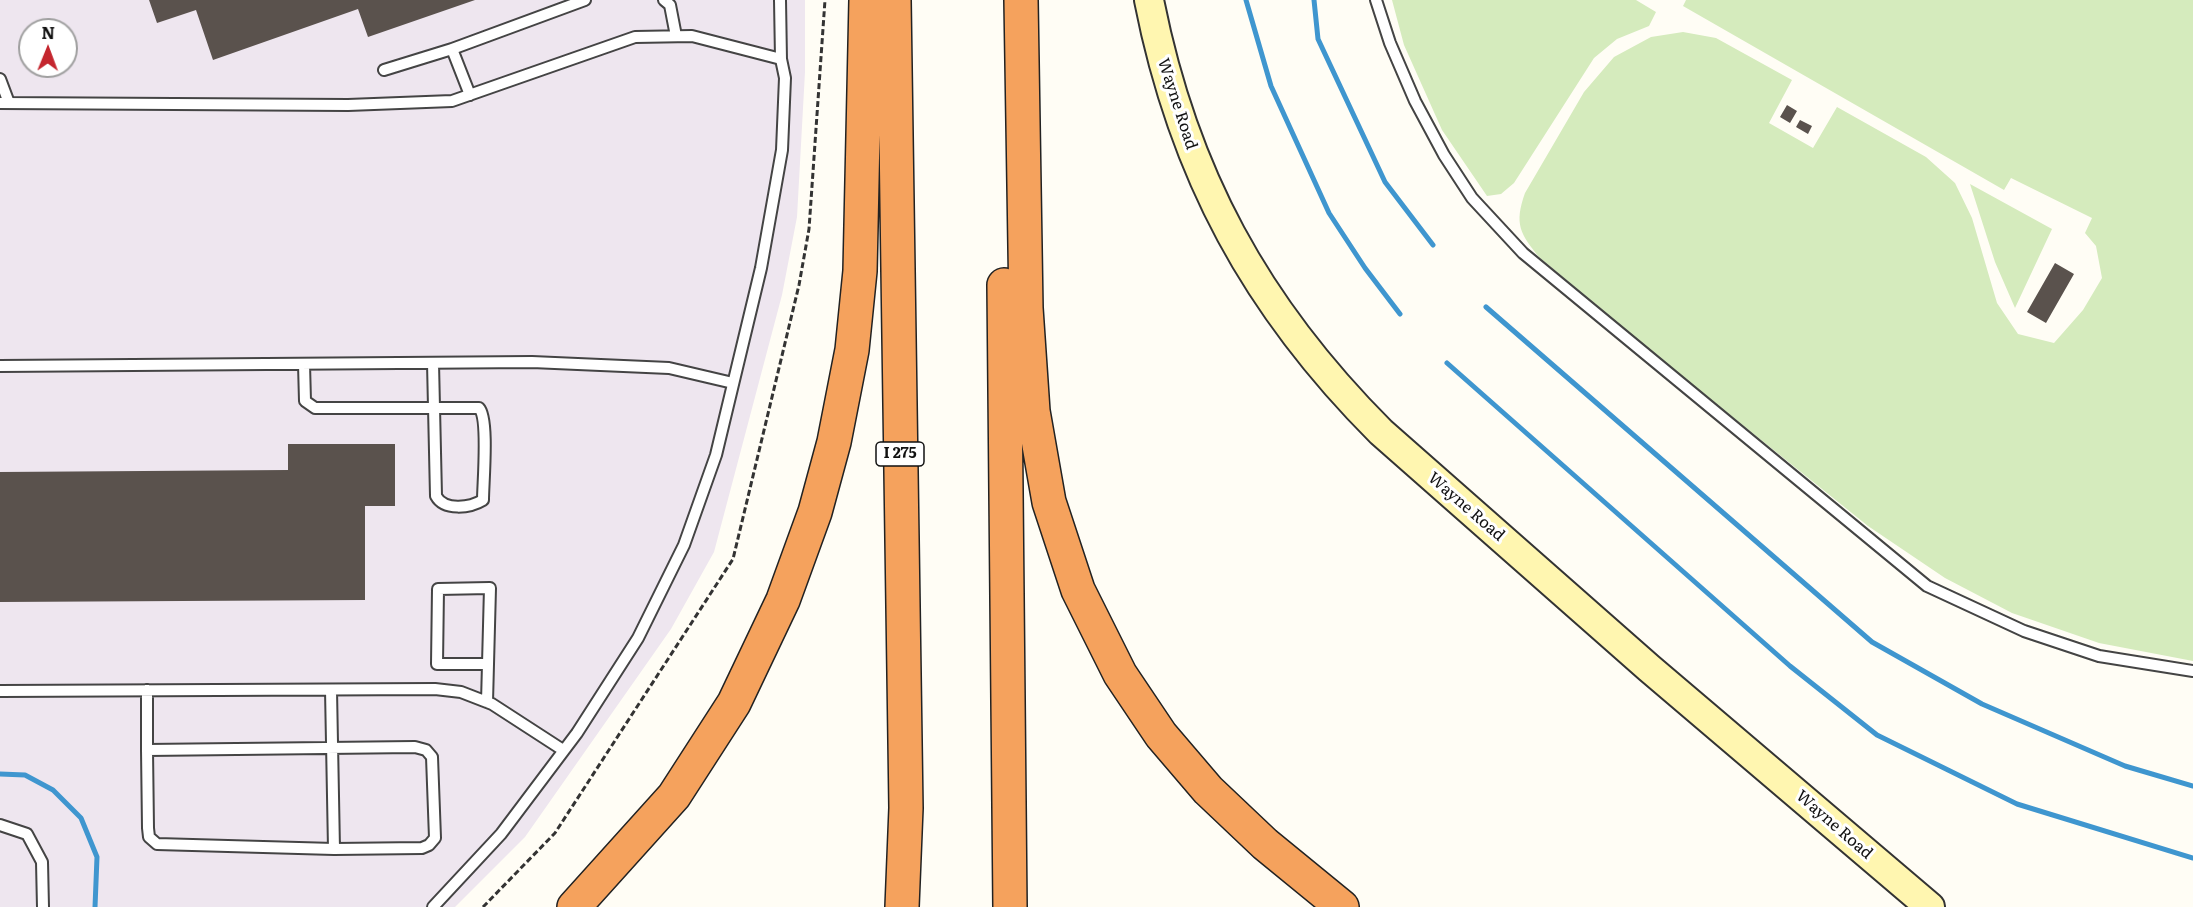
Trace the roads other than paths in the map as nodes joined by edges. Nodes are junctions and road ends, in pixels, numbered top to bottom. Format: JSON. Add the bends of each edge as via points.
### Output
{"nodes":[{"id":1,"x":585,"y":0,"type":"edge"},
{"id":2,"x":664,"y":0,"type":"edge"},
{"id":3,"x":780,"y":0,"type":"edge"},
{"id":4,"x":867,"y":0,"type":"edge"},
{"id":5,"x":894,"y":0,"type":"edge"},
{"id":6,"x":1001,"y":0,"type":"edge"},
{"id":7,"x":1021,"y":0,"type":"edge"},
{"id":8,"x":1149,"y":0,"type":"edge"},
{"id":9,"x":1376,"y":0,"type":"edge"},
{"id":10,"x":676,"y":36,"type":"junction"},
{"id":11,"x":452,"y":49,"type":"junction"},
{"id":12,"x":781,"y":59,"type":"junction"},
{"id":13,"x":384,"y":70,"type":"dead end"},
{"id":14,"x":0,"y":79,"type":"edge"},
{"id":15,"x":470,"y":95,"type":"junction"},
{"id":16,"x":4,"y":103,"type":"edge"},
{"id":17,"x":433,"y":363,"type":"junction"},
{"id":18,"x":304,"y":364,"type":"junction"},
{"id":19,"x":0,"y":366,"type":"edge"},
{"id":20,"x":733,"y":384,"type":"junction"},
{"id":21,"x":435,"y":408,"type":"junction"},
{"id":22,"x":488,"y":664,"type":"junction"},
{"id":23,"x":2193,"y":671,"type":"edge"},
{"id":24,"x":147,"y":690,"type":"junction"},
{"id":25,"x":331,"y":690,"type":"junction"},
{"id":26,"x":0,"y":691,"type":"edge"},
{"id":27,"x":487,"y":702,"type":"junction"},
{"id":28,"x":331,"y":747,"type":"junction"},
{"id":29,"x":147,"y":750,"type":"junction"},
{"id":30,"x":564,"y":750,"type":"junction"},
{"id":31,"x":0,"y":825,"type":"edge"},
{"id":32,"x":334,"y":849,"type":"junction"},
{"id":33,"x":43,"y":907,"type":"edge"},
{"id":34,"x":434,"y":907,"type":"edge"},
{"id":35,"x":574,"y":907,"type":"edge"},
{"id":36,"x":902,"y":907,"type":"edge"},
{"id":37,"x":1010,"y":907,"type":"edge"},
{"id":38,"x":1342,"y":907,"type":"edge"},
{"id":39,"x":1930,"y":907,"type":"edge"}],
"edges":[{"from":1,"to":11,"type":"lane"},
{"from":2,"to":10,"type":"lane","via":[[670,5]]},
{"from":3,"to":12,"type":"lane"},
{"from":4,"to":35,"type":"highway","via":[[860,271],[852,350],[815,512],[783,600],[734,703],[674,796]]},
{"from":5,"to":36,"type":"highway","number":"I 275","via":[[906,808]]},
{"from":6,"to":37,"type":"highway"},
{"from":7,"to":38,"type":"highway","via":[[1026,308],[1033,411],[1049,502],[1078,590],[1120,674],[1161,735],[1208,790]]},
{"from":8,"to":39,"type":"main road","name":"Wayne Road","via":[[1169,86],[1216,209],[1266,295],[1354,406],[1641,661]]},
{"from":9,"to":23,"type":"lane","via":[[1415,101],[1444,154],[1472,198],[1523,253],[1927,586],[2024,631],[2099,656]]},
{"from":10,"to":12,"type":"lane","via":[[692,36]]},
{"from":10,"to":15,"type":"lane","via":[[634,37]]},
{"from":11,"to":13,"type":"lane"},
{"from":11,"to":15,"type":"lane"},
{"from":12,"to":20,"type":"lane","via":[[785,78],[782,150],[761,268]]},
{"from":14,"to":16,"type":"lane"},
{"from":15,"to":16,"type":"lane","via":[[452,101],[348,105]]},
{"from":17,"to":18,"type":"lane"},
{"from":17,"to":20,"type":"lane","via":[[669,368]]},
{"from":17,"to":21,"type":"lane"},
{"from":18,"to":19,"type":"lane"},
{"from":18,"to":21,"type":"lane","via":[[305,401],[315,408]]},
{"from":20,"to":30,"type":"lane","via":[[716,455],[684,545],[638,638]]},
{"from":21,"to":21,"type":"lane","via":[[483,411],[483,500],[476,504],[448,506],[436,496]]},
{"from":22,"to":22,"type":"lane","via":[[490,588],[438,589],[437,664]]},
{"from":22,"to":27,"type":"lane"},
{"from":24,"to":25,"type":"lane"},
{"from":24,"to":26,"type":"lane"},
{"from":24,"to":29,"type":"lane"},
{"from":25,"to":27,"type":"lane","via":[[435,689],[461,692]]},
{"from":25,"to":28,"type":"lane"},
{"from":27,"to":30,"type":"lane"},
{"from":28,"to":29,"type":"lane"},
{"from":28,"to":32,"type":"lane"},
{"from":28,"to":32,"type":"lane","via":[[426,750],[432,757],[435,838],[422,848]]},
{"from":29,"to":32,"type":"lane","via":[[148,828],[149,837],[157,844]]},
{"from":30,"to":34,"type":"lane","via":[[501,834]]},
{"from":31,"to":33,"type":"lane","via":[[27,834],[42,862]]}]}
